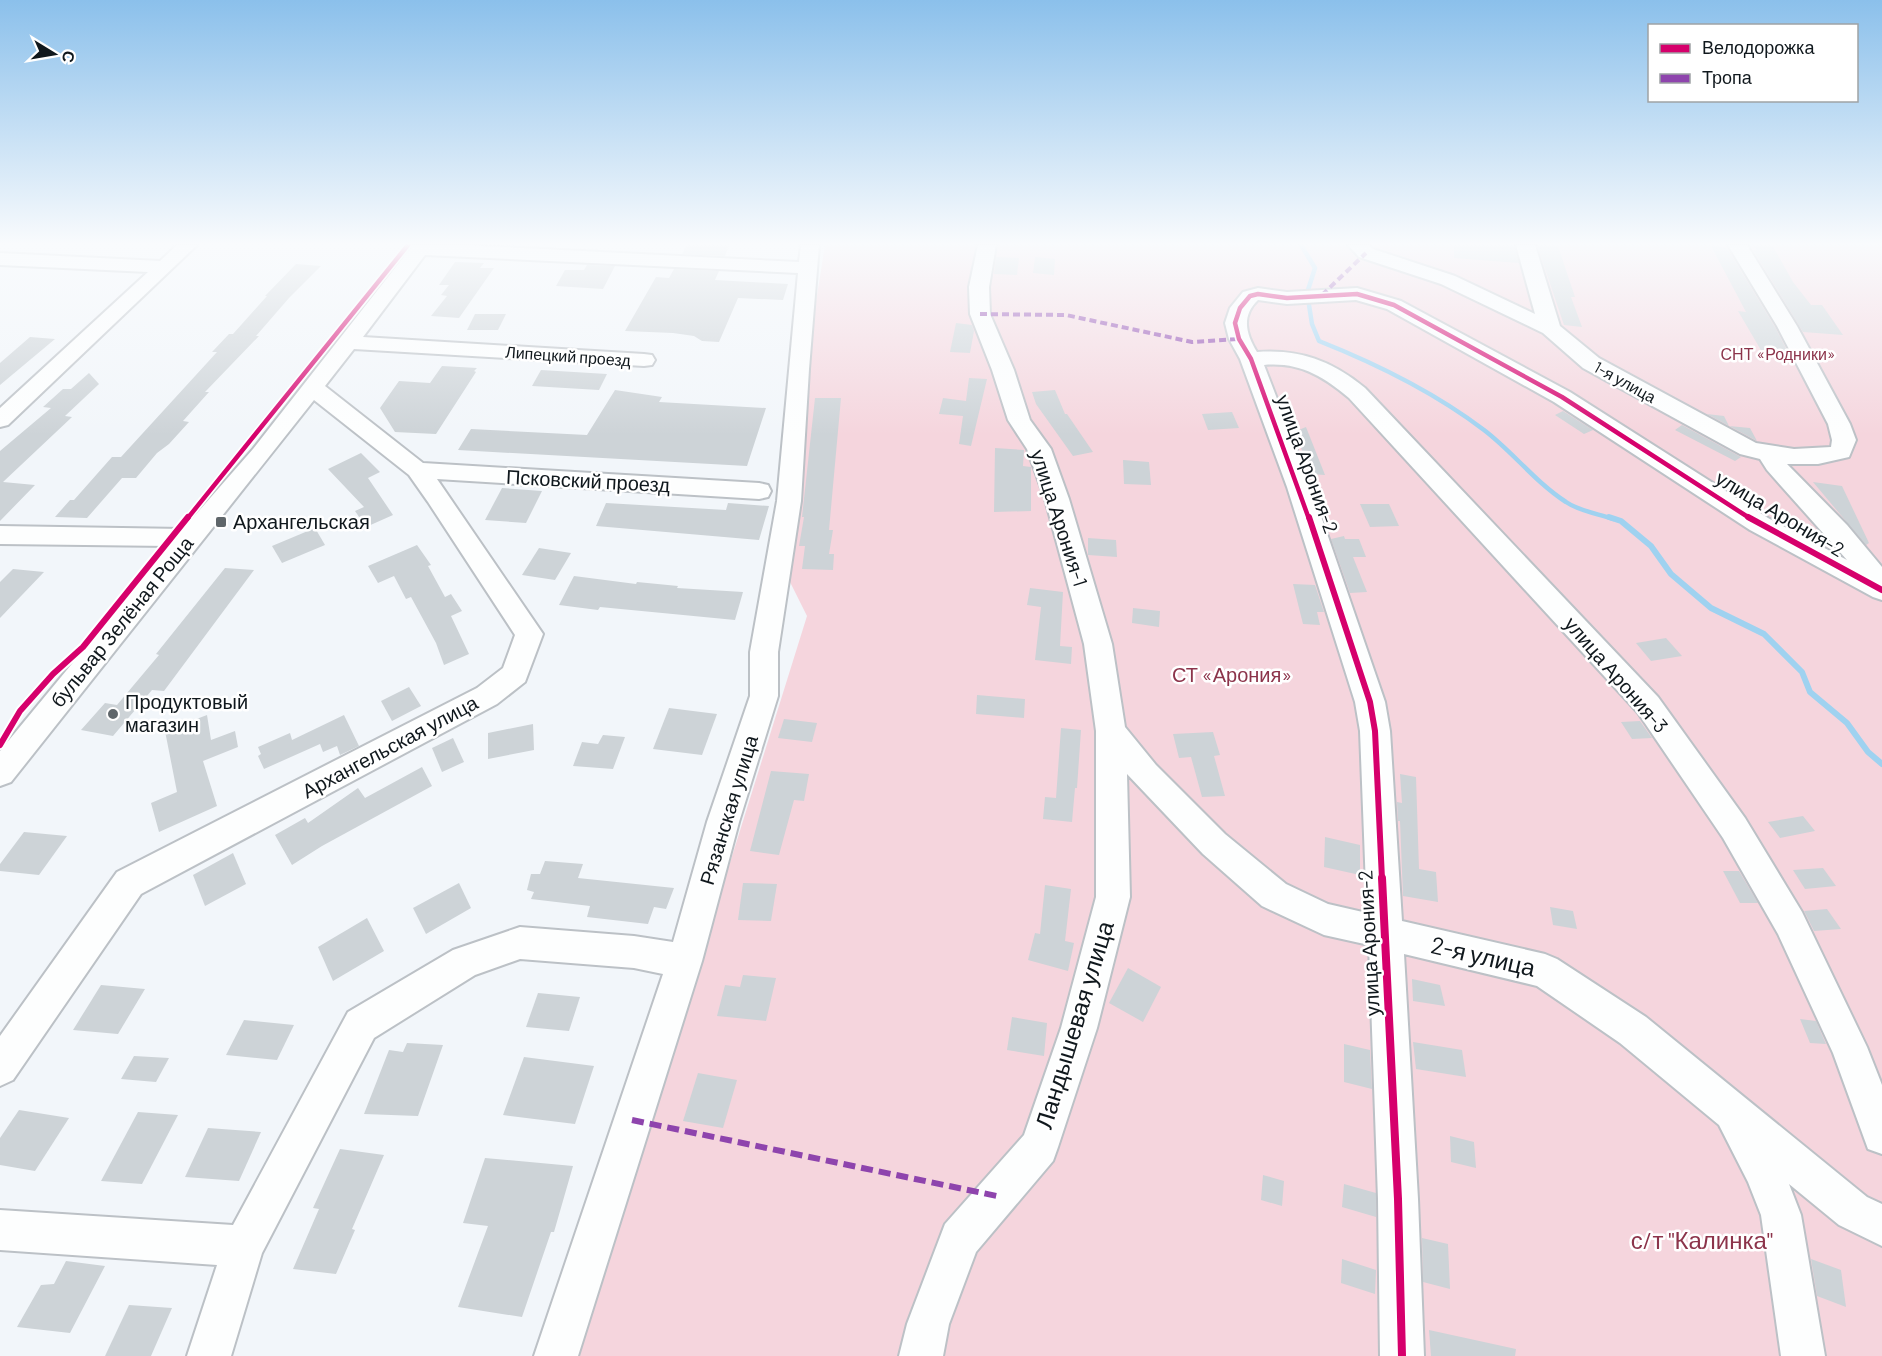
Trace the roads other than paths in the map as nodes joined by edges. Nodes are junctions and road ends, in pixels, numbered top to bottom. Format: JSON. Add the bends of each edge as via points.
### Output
{"nodes":[{"id":1,"x":120,"y":308,"type":"edge"},
{"id":2,"x":374,"y":308,"type":"edge"},
{"id":3,"x":804,"y":308,"type":"edge"},
{"id":4,"x":981,"y":308,"type":"edge"},
{"id":5,"x":1240,"y":308,"type":"edge"},
{"id":6,"x":1400,"y":308,"type":"edge"},
{"id":7,"x":1508,"y":308,"type":"edge"},
{"id":8,"x":1544,"y":308,"type":"edge"},
{"id":9,"x":1776,"y":308,"type":"edge"},
{"id":10,"x":1550,"y":328,"type":"junction"},
{"id":11,"x":348,"y":342,"type":"junction"},
{"id":12,"x":1251,"y":359,"type":"junction"},
{"id":13,"x":644,"y":360,"type":"dead end"},
{"id":14,"x":313,"y":387,"type":"junction"},
{"id":15,"x":0,"y":420,"type":"edge"},
{"id":16,"x":1764,"y":456,"type":"junction"},
{"id":17,"x":417,"y":470,"type":"junction"},
{"id":18,"x":759,"y":491,"type":"dead end"},
{"id":19,"x":0,"y":535,"type":"edge"},
{"id":20,"x":190,"y":538,"type":"junction"},
{"id":21,"x":1882,"y":585,"type":"edge"},
{"id":22,"x":1882,"y":590,"type":"edge"},
{"id":23,"x":1112,"y":730,"type":"junction"},
{"id":24,"x":6,"y":759,"type":"edge"},
{"id":25,"x":1384,"y":935,"type":"junction"},
{"id":26,"x":685,"y":961,"type":"junction"},
{"id":27,"x":0,"y":1067,"type":"edge"},
{"id":28,"x":1726,"y":1106,"type":"junction"},
{"id":29,"x":1882,"y":1135,"type":"edge"},
{"id":30,"x":1882,"y":1226,"type":"edge"},
{"id":31,"x":0,"y":1230,"type":"edge"},
{"id":32,"x":244,"y":1246,"type":"junction"},
{"id":33,"x":209,"y":1356,"type":"edge"},
{"id":34,"x":556,"y":1356,"type":"edge"},
{"id":35,"x":921,"y":1356,"type":"edge"},
{"id":36,"x":1402,"y":1356,"type":"edge"},
{"id":37,"x":1803,"y":1356,"type":"edge"}],
"edges":[{"from":1,"to":15,"type":"street"},
{"from":2,"to":11,"type":"street","name":"бульвар Зелёная Роща"},
{"from":3,"to":26,"type":"street","name":"Рязанская улица","via":[[789,501],[764,652],[764,696],[723,822]]},
{"from":4,"to":23,"type":"street","name":"улица Арония-1","via":[[1019,420],[1039,449],[1057,499],[1098,644]]},
{"from":5,"to":12,"type":"street","name":"улица Арония-2","via":[[1235,322],[1239,339]]},
{"from":6,"to":22,"type":"street","name":"улица Арония-2","via":[[1562,397],[1759,524]]},
{"from":7,"to":10,"type":"street","name":"1-я улица"},
{"from":8,"to":10,"type":"street"},
{"from":9,"to":16,"type":"street","via":[[1844,440],[1841,452],[1832,454],[1807,458]]},
{"from":10,"to":16,"type":"street","name":"1-я улица","via":[[1591,363]]},
{"from":11,"to":13,"type":"street","name":"Липецкий проезд"},
{"from":11,"to":14,"type":"street","name":"бульвар Зелёная Роща"},
{"from":12,"to":25,"type":"street","name":"улица Арония-2","via":[[1299,487],[1370,702],[1375,731]]},
{"from":12,"to":29,"type":"street","name":"улица Арония-3","via":[[1283,357],[1308,361],[1326,368],[1344,382],[1648,705],[1734,828],[1790,923],[1849,1047]]},
{"from":14,"to":17,"type":"street","name":"Архангельская улица"},
{"from":14,"to":20,"type":"street","name":"бульвар Зелёная Роща"},
{"from":16,"to":21,"type":"street","via":[[1838,531]]},
{"from":17,"to":18,"type":"street","name":"Псковский проезд"},
{"from":17,"to":27,"type":"street","name":"Архангельская улица","via":[[528,634],[515,674],[487,696],[129,883]]},
{"from":19,"to":20,"type":"street"},
{"from":20,"to":24,"type":"street","name":"бульвар Зелёная Роща"},
{"from":23,"to":25,"type":"street","name":"2-я улица","via":[[1145,774],[1215,844],[1274,895],[1324,919]]},
{"from":23,"to":35,"type":"street","name":"Ландышевая улица","via":[[1113,897],[1079,1028],[1039,1147],[960,1239],[928,1324]]},
{"from":25,"to":28,"type":"street","name":"2-я улица","via":[[1545,971],[1633,1030]]},
{"from":25,"to":36,"type":"street","name":"улица Арония-2","via":[[1394,1062]]},
{"from":26,"to":32,"type":"street","via":[[634,952],[520,943],[465,962],[361,1025]]},
{"from":26,"to":34,"type":"street","name":"Рязанская улица"},
{"from":28,"to":30,"type":"street","name":"2-я улица","via":[[1853,1212]]},
{"from":28,"to":37,"type":"street","via":[[1764,1170],[1781,1215]]},
{"from":31,"to":32,"type":"street"},
{"from":32,"to":33,"type":"street"}]}
